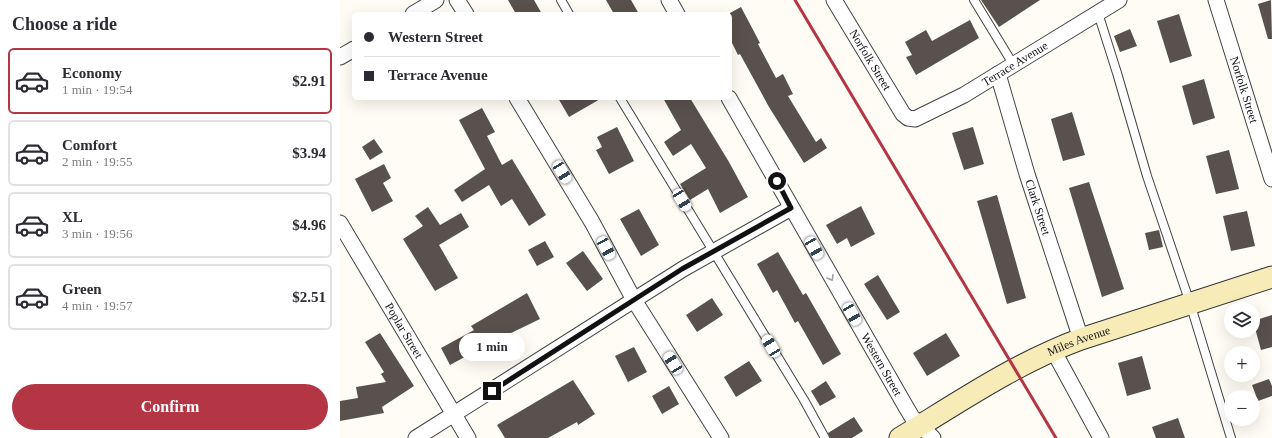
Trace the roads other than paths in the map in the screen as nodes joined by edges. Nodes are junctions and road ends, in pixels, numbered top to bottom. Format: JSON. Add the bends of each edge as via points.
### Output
{"nodes":[{"id":1,"x":436,"y":0,"type":"edge"},
{"id":2,"x":457,"y":0,"type":"edge"},
{"id":3,"x":561,"y":0,"type":"edge"},
{"id":4,"x":669,"y":0,"type":"edge"},
{"id":5,"x":834,"y":0,"type":"edge"},
{"id":6,"x":974,"y":0,"type":"edge"},
{"id":7,"x":1119,"y":0,"type":"edge"},
{"id":8,"x":1216,"y":0,"type":"edge"},
{"id":9,"x":416,"y":12,"type":"edge"},
{"id":10,"x":465,"y":12,"type":"edge"},
{"id":11,"x":568,"y":12,"type":"edge"},
{"id":12,"x":677,"y":12,"type":"edge"},
{"id":13,"x":1098,"y":13,"type":"junction"},
{"id":14,"x":352,"y":50,"type":"edge"},
{"id":15,"x":340,"y":57,"type":"edge"},
{"id":16,"x":1013,"y":64,"type":"junction"},
{"id":17,"x":998,"y":74,"type":"junction"},
{"id":18,"x":518,"y":100,"type":"edge"},
{"id":19,"x":621,"y":100,"type":"edge"},
{"id":20,"x":730,"y":100,"type":"edge"},
{"id":21,"x":908,"y":118,"type":"joint"},
{"id":22,"x":1272,"y":179,"type":"edge"},
{"id":23,"x":791,"y":208,"type":"junction"},
{"id":24,"x":340,"y":223,"type":"edge"},
{"id":25,"x":714,"y":252,"type":"junction"},
{"id":26,"x":1272,"y":278,"type":"edge"},
{"id":27,"x":634,"y":300,"type":"junction"},
{"id":28,"x":1190,"y":303,"type":"junction"},
{"id":29,"x":1081,"y":339,"type":"junction"},
{"id":30,"x":1052,"y":350,"type":"junction"},
{"id":31,"x":454,"y":414,"type":"junction"},
{"id":32,"x":927,"y":432,"type":"edge"},
{"id":33,"x":416,"y":438,"type":"edge"},
{"id":34,"x":468,"y":438,"type":"edge"},
{"id":35,"x":721,"y":438,"type":"edge"},
{"id":36,"x":825,"y":438,"type":"edge"},
{"id":37,"x":900,"y":438,"type":"edge"},
{"id":38,"x":1102,"y":438,"type":"edge"},
{"id":39,"x":1231,"y":438,"type":"edge"}],
"edges":[{"from":1,"to":9,"type":"street"},
{"from":2,"to":10,"type":"street"},
{"from":3,"to":11,"type":"lane"},
{"from":4,"to":12,"type":"street"},
{"from":5,"to":21,"type":"street","name":"Norfolk Street","via":[[903,114]]},
{"from":6,"to":16,"type":"lane"},
{"from":7,"to":13,"type":"street","name":"Terrace Avenue"},
{"from":8,"to":22,"type":"street","name":"Norfolk Street"},
{"from":13,"to":16,"type":"street","name":"Terrace Avenue"},
{"from":13,"to":28,"type":"lane","via":[[1147,176]]},
{"from":14,"to":15,"type":"street"},
{"from":16,"to":17,"type":"street","name":"Terrace Avenue"},
{"from":17,"to":21,"type":"street","name":"Terrace Avenue","via":[[939,108],[915,119]]},
{"from":17,"to":29,"type":"street","name":"Clark Street"},
{"from":18,"to":27,"type":"street","via":[[592,222]]},
{"from":19,"to":25,"type":"lane"},
{"from":20,"to":23,"type":"street","name":"Western Street"},
{"from":23,"to":25,"type":"street"},
{"from":23,"to":32,"type":"street","name":"Western Street","one_way":true,"via":[[906,407]]},
{"from":24,"to":31,"type":"street","name":"Poplar Street"},
{"from":25,"to":27,"type":"street"},
{"from":25,"to":36,"type":"lane"},
{"from":26,"to":28,"type":"street","name":"Miles Avenue"},
{"from":27,"to":31,"type":"street"},
{"from":27,"to":35,"type":"street"},
{"from":28,"to":29,"type":"street","name":"Miles Avenue"},
{"from":28,"to":39,"type":"lane"},
{"from":29,"to":30,"type":"street","name":"Miles Avenue"},
{"from":30,"to":32,"type":"street","name":"Miles Avenue","via":[[1023,364]]},
{"from":30,"to":38,"type":"street"},
{"from":31,"to":33,"type":"street"},
{"from":31,"to":34,"type":"street","name":"Poplar Street"},
{"from":32,"to":37,"type":"street","name":"Miles Avenue"}]}
